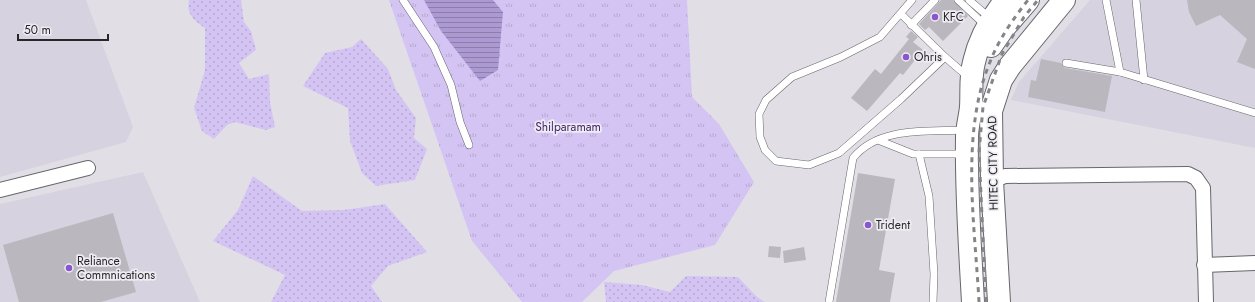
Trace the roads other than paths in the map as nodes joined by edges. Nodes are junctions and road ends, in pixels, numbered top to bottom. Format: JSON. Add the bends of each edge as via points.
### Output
{"nodes":[{"id":1,"x":403,"y":0,"type":"edge"},
{"id":2,"x":912,"y":0,"type":"edge"},
{"id":3,"x":935,"y":0,"type":"edge"},
{"id":4,"x":958,"y":0,"type":"edge"},
{"id":5,"x":969,"y":0,"type":"edge"},
{"id":6,"x":1006,"y":0,"type":"edge"},
{"id":7,"x":1028,"y":0,"type":"edge"},
{"id":8,"x":1046,"y":0,"type":"edge"},
{"id":9,"x":1064,"y":0,"type":"edge"},
{"id":10,"x":1106,"y":0,"type":"edge"},
{"id":11,"x":1136,"y":0,"type":"edge"},
{"id":12,"x":901,"y":14,"type":"junction"},
{"id":13,"x":911,"y":24,"type":"junction"},
{"id":14,"x":994,"y":26,"type":"junction"},
{"id":15,"x":945,"y":57,"type":"junction"},
{"id":16,"x":1066,"y":62,"type":"dead end"},
{"id":17,"x":1120,"y":72,"type":"junction"},
{"id":18,"x":971,"y":79,"type":"junction"},
{"id":19,"x":1144,"y":80,"type":"junction"},
{"id":20,"x":981,"y":109,"type":"junction"},
{"id":21,"x":1255,"y":113,"type":"edge"},
{"id":22,"x":967,"y":130,"type":"junction"},
{"id":23,"x":878,"y":140,"type":"junction"},
{"id":24,"x":469,"y":145,"type":"dead end"},
{"id":25,"x":919,"y":154,"type":"junction"},
{"id":26,"x":967,"y":154,"type":"junction"},
{"id":27,"x":88,"y":168,"type":"dead end"},
{"id":28,"x":992,"y":181,"type":"junction"},
{"id":29,"x":0,"y":190,"type":"edge"},
{"id":30,"x":1255,"y":263,"type":"edge"},
{"id":31,"x":1204,"y":265,"type":"junction"},
{"id":32,"x":829,"y":302,"type":"edge"},
{"id":33,"x":933,"y":302,"type":"edge"},
{"id":34,"x":973,"y":302,"type":"edge"},
{"id":35,"x":999,"y":302,"type":"edge"},
{"id":36,"x":1206,"y":302,"type":"edge"}],
"edges":[{"from":1,"to":24,"type":"lane","via":[[437,53],[451,85],[460,122]]},
{"from":2,"to":12,"type":"lane"},
{"from":3,"to":13,"type":"lane"},
{"from":4,"to":14,"type":"lane"},
{"from":5,"to":14,"type":"lane"},
{"from":6,"to":14,"type":"main road","name":"HITEC CITY ROAD"},
{"from":7,"to":14,"type":"main road"},
{"from":8,"to":20,"type":"main road","via":[[1023,28]]},
{"from":9,"to":20,"type":"main road","name":"HITEC CITY ROAD","via":[[1010,66]]},
{"from":10,"to":17,"type":"lane"},
{"from":11,"to":19,"type":"lane"},
{"from":12,"to":13,"type":"lane"},
{"from":12,"to":15,"type":"lane","via":[[880,38],[792,77],[766,100],[759,114],[760,137],[766,150],[776,161],[809,166],[839,153],[901,100]]},
{"from":13,"to":15,"type":"lane"},
{"from":14,"to":18,"type":"main road","name":"HITEC CITY ROAD","via":[[974,60]]},
{"from":14,"to":20,"type":"main road","via":[[992,45],[980,72]]},
{"from":15,"to":18,"type":"lane"},
{"from":16,"to":17,"type":"lane"},
{"from":17,"to":19,"type":"lane"},
{"from":18,"to":20,"type":"main road","name":"HITEC CITY ROAD"},
{"from":19,"to":21,"type":"lane"},
{"from":20,"to":22,"type":"main road","name":"HITEC CITY ROAD"},
{"from":20,"to":28,"type":"main road","name":"HITEC CITY ROAD"},
{"from":22,"to":23,"type":"lane","via":[[904,132]]},
{"from":22,"to":26,"type":"main road","name":"HITEC CITY ROAD"},
{"from":23,"to":25,"type":"lane"},
{"from":23,"to":32,"type":"lane","via":[[869,143],[853,158]]},
{"from":25,"to":26,"type":"lane"},
{"from":25,"to":33,"type":"lane","via":[[929,196],[934,274]]},
{"from":26,"to":34,"type":"main road","name":"HITEC CITY ROAD"},
{"from":27,"to":29,"type":"street"},
{"from":28,"to":31,"type":"street","via":[[1005,176],[1188,174],[1196,178],[1203,188]]},
{"from":28,"to":35,"type":"main road","name":"HITEC CITY ROAD"},
{"from":30,"to":31,"type":"street"},
{"from":31,"to":36,"type":"street"}]}
